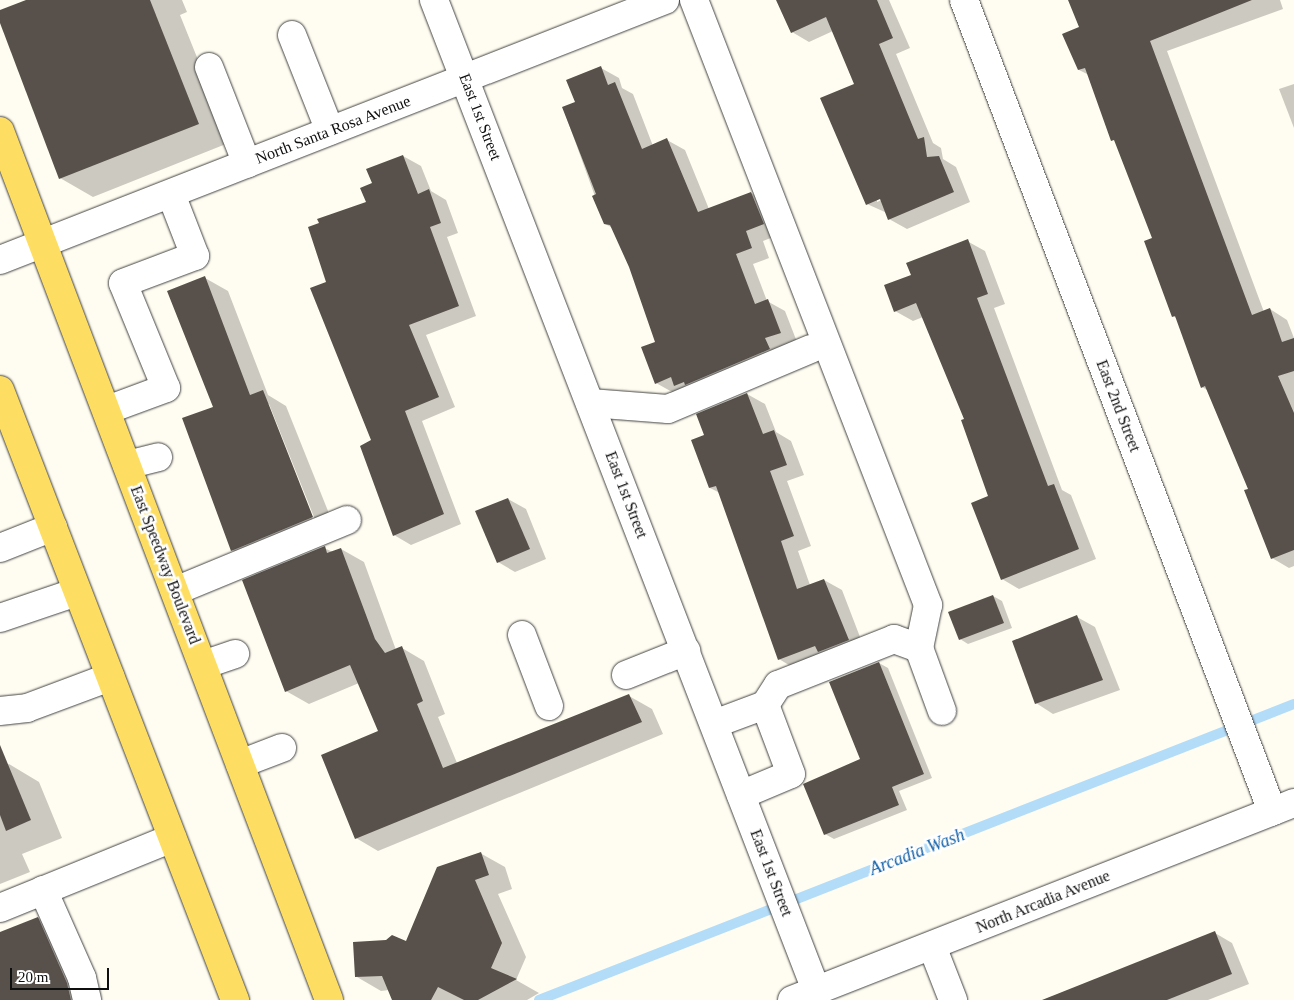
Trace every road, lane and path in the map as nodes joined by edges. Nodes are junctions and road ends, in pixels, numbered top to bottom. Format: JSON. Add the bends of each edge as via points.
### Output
{"nodes":[{"id":1,"x":434,"y":0,"type":"edge"},
{"id":2,"x":665,"y":0,"type":"edge"},
{"id":3,"x":694,"y":0,"type":"edge"},
{"id":4,"x":964,"y":0,"type":"edge"},
{"id":5,"x":292,"y":34,"type":"dead end"},
{"id":6,"x":209,"y":67,"type":"dead end"},
{"id":7,"x":465,"y":78,"type":"junction"},
{"id":8,"x":0,"y":131,"type":"edge"},
{"id":9,"x":330,"y":131,"type":"junction"},
{"id":10,"x":246,"y":164,"type":"junction"},
{"id":11,"x":171,"y":194,"type":"junction"},
{"id":12,"x":43,"y":243,"type":"junction"},
{"id":13,"x":0,"y":260,"type":"edge"},
{"id":14,"x":811,"y":349,"type":"dead end"},
{"id":15,"x":0,"y":390,"type":"edge"},
{"id":16,"x":590,"y":403,"type":"junction"},
{"id":17,"x":107,"y":410,"type":"junction"},
{"id":18,"x":158,"y":456,"type":"dead end"},
{"id":19,"x":127,"y":465,"type":"junction"},
{"id":20,"x":347,"y":520,"type":"dead end"},
{"id":21,"x":52,"y":527,"type":"junction"},
{"id":22,"x":0,"y":548,"type":"edge"},
{"id":23,"x":175,"y":591,"type":"junction"},
{"id":24,"x":77,"y":592,"type":"junction"},
{"id":25,"x":0,"y":618,"type":"edge"},
{"id":26,"x":522,"y":635,"type":"dead end"},
{"id":27,"x":919,"y":648,"type":"junction"},
{"id":28,"x":686,"y":651,"type":"junction"},
{"id":29,"x":235,"y":654,"type":"dead end"},
{"id":30,"x":203,"y":665,"type":"junction"},
{"id":31,"x":626,"y":675,"type":"dead end"},
{"id":32,"x":110,"y":677,"type":"junction"},
{"id":33,"x":765,"y":705,"type":"junction"},
{"id":34,"x":549,"y":706,"type":"dead end"},
{"id":35,"x":942,"y":711,"type":"dead end"},
{"id":36,"x":0,"y":712,"type":"edge"},
{"id":37,"x":714,"y":724,"type":"junction"},
{"id":38,"x":282,"y":748,"type":"dead end"},
{"id":39,"x":240,"y":764,"type":"junction"},
{"id":40,"x":741,"y":795,"type":"junction"},
{"id":41,"x":1283,"y":807,"type":"edge"},
{"id":42,"x":172,"y":838,"type":"junction"},
{"id":43,"x":44,"y":890,"type":"junction"},
{"id":44,"x":0,"y":908,"type":"edge"},
{"id":45,"x":932,"y":946,"type":"junction"},
{"id":46,"x":804,"y":995,"type":"edge"},
{"id":47,"x":87,"y":1000,"type":"edge"},
{"id":48,"x":235,"y":1000,"type":"edge"},
{"id":49,"x":329,"y":1000,"type":"edge"},
{"id":50,"x":953,"y":1000,"type":"edge"}],
"edges":[{"from":1,"to":7,"type":"street","name":"East 1st Street"},
{"from":2,"to":7,"type":"street","name":"North Santa Rosa Avenue"},
{"from":3,"to":27,"type":"street","via":[[928,605]]},
{"from":4,"to":41,"type":"street","name":"East 2nd Street"},
{"from":5,"to":9,"type":"street"},
{"from":6,"to":10,"type":"street"},
{"from":7,"to":9,"type":"street","name":"North Santa Rosa Avenue"},
{"from":7,"to":16,"type":"street","name":"East 1st Street"},
{"from":8,"to":12,"type":"main road","name":"East Speedway Boulevard"},
{"from":9,"to":10,"type":"street","name":"North Santa Rosa Avenue"},
{"from":10,"to":11,"type":"street","name":"North Santa Rosa Avenue"},
{"from":11,"to":12,"type":"street","name":"North Santa Rosa Avenue"},
{"from":11,"to":17,"type":"street","via":[[195,256],[123,283],[166,388]]},
{"from":12,"to":13,"type":"street","name":"North Santa Rosa Avenue"},
{"from":12,"to":17,"type":"main road","name":"East Speedway Boulevard"},
{"from":14,"to":16,"type":"street","via":[[668,409]]},
{"from":15,"to":21,"type":"main road"},
{"from":16,"to":28,"type":"street","name":"East 1st Street"},
{"from":17,"to":19,"type":"main road","name":"East Speedway Boulevard"},
{"from":18,"to":19,"type":"street"},
{"from":19,"to":23,"type":"main road","name":"East Speedway Boulevard"},
{"from":20,"to":23,"type":"street"},
{"from":21,"to":22,"type":"street"},
{"from":21,"to":24,"type":"main road"},
{"from":23,"to":30,"type":"main road","name":"East Speedway Boulevard"},
{"from":24,"to":25,"type":"street"},
{"from":24,"to":32,"type":"main road"},
{"from":26,"to":34,"type":"street"},
{"from":27,"to":33,"type":"street","via":[[894,639],[778,685]]},
{"from":27,"to":35,"type":"street"},
{"from":28,"to":31,"type":"street"},
{"from":28,"to":37,"type":"street","name":"East 1st Street"},
{"from":29,"to":30,"type":"street"},
{"from":30,"to":39,"type":"main road","name":"East Speedway Boulevard"},
{"from":32,"to":36,"type":"street","via":[[28,708]]},
{"from":32,"to":42,"type":"main road"},
{"from":33,"to":37,"type":"street"},
{"from":33,"to":40,"type":"street","via":[[791,774]]},
{"from":37,"to":40,"type":"street","name":"East 1st Street"},
{"from":38,"to":39,"type":"street"},
{"from":39,"to":49,"type":"main road","name":"East Speedway Boulevard"},
{"from":40,"to":46,"type":"street","name":"East 1st Street"},
{"from":41,"to":45,"type":"street","name":"North Arcadia Avenue"},
{"from":42,"to":43,"type":"street"},
{"from":42,"to":48,"type":"main road"},
{"from":43,"to":44,"type":"street"},
{"from":43,"to":47,"type":"street","via":[[82,978]]},
{"from":45,"to":46,"type":"street","name":"North Arcadia Avenue"},
{"from":45,"to":50,"type":"street"}]}
